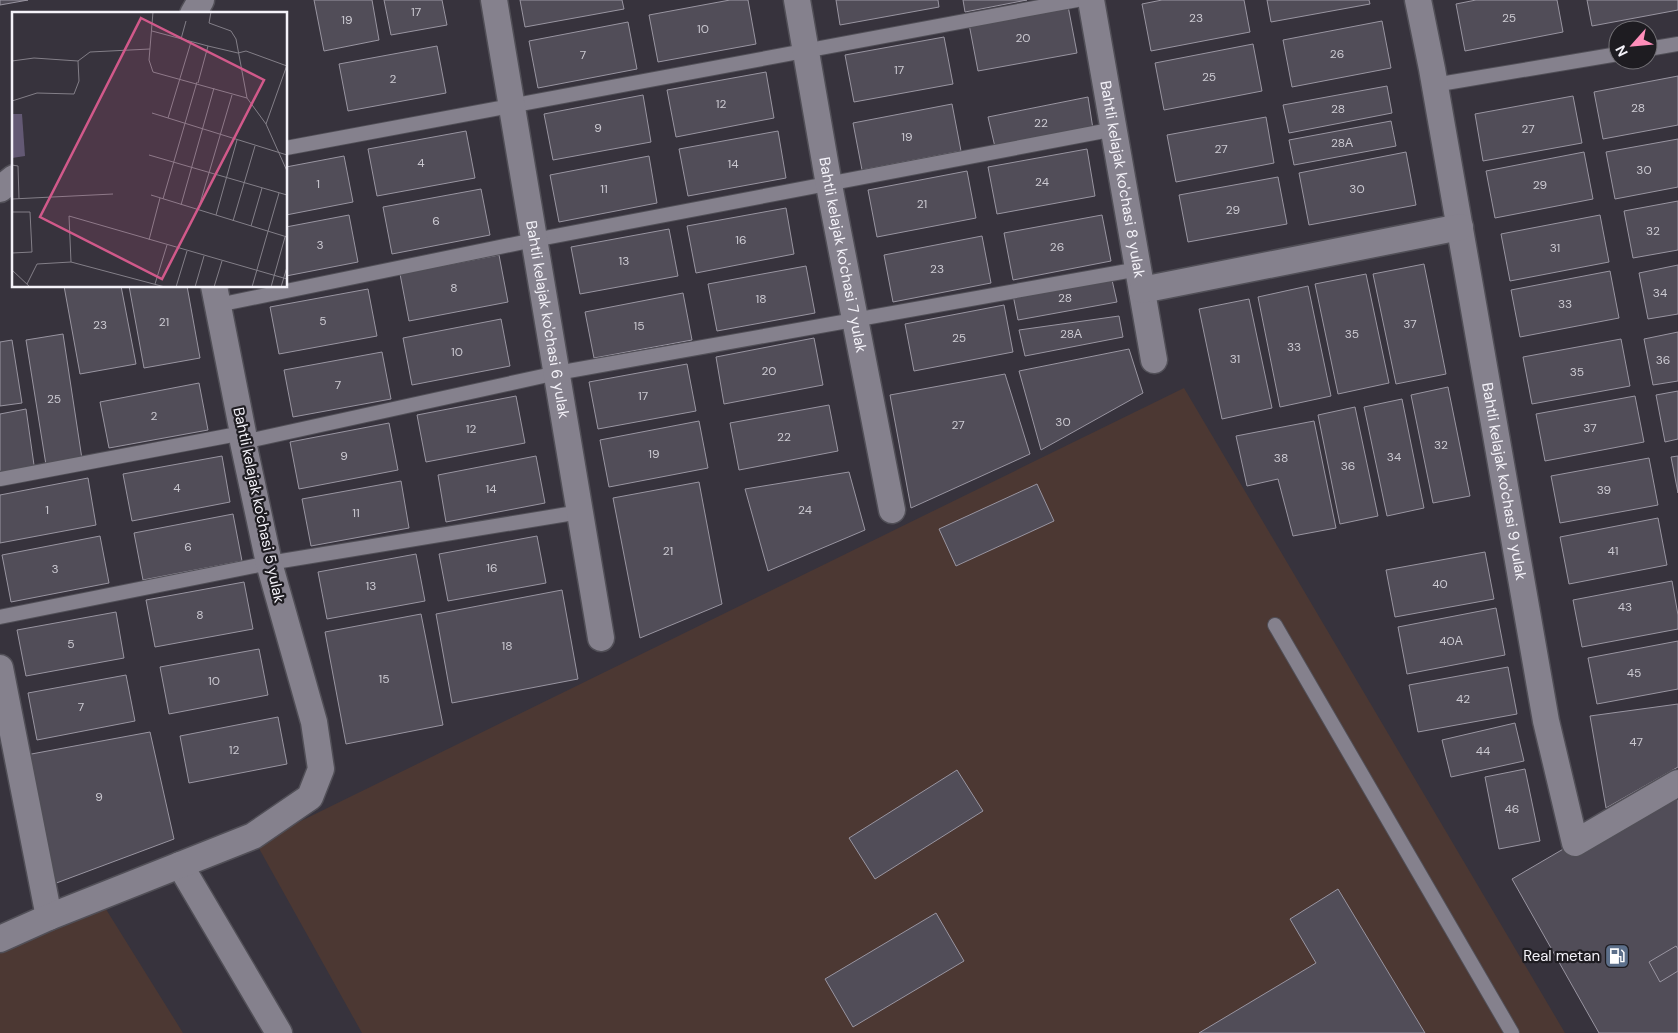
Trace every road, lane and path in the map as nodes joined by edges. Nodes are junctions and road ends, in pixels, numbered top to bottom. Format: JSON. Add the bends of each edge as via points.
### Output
{"nodes":[{"id":1,"x":201,"y":0,"type":"edge"},
{"id":2,"x":494,"y":0,"type":"edge"},
{"id":3,"x":797,"y":0,"type":"edge"},
{"id":4,"x":1077,"y":0,"type":"edge"},
{"id":5,"x":1091,"y":0,"type":"edge"},
{"id":6,"x":1418,"y":0,"type":"edge"},
{"id":7,"x":194,"y":12,"type":"edge"},
{"id":8,"x":1678,"y":44,"type":"edge"},
{"id":9,"x":1658,"y":47,"type":"edge"},
{"id":10,"x":807,"y":52,"type":"junction"},
{"id":11,"x":1608,"y":56,"type":"edge"},
{"id":12,"x":1434,"y":85,"type":"junction"},
{"id":13,"x":512,"y":105,"type":"junction"},
{"id":14,"x":1115,"y":130,"type":"junction"},
{"id":15,"x":288,"y":148,"type":"edge"},
{"id":16,"x":12,"y":180,"type":"edge"},
{"id":17,"x":829,"y":185,"type":"junction"},
{"id":18,"x":0,"y":189,"type":"edge"},
{"id":19,"x":1460,"y":227,"type":"junction"},
{"id":20,"x":534,"y":240,"type":"junction"},
{"id":21,"x":1140,"y":280,"type":"junction"},
{"id":22,"x":288,"y":283,"type":"edge"},
{"id":23,"x":261,"y":288,"type":"edge"},
{"id":24,"x":216,"y":296,"type":"edge"},
{"id":25,"x":855,"y":320,"type":"junction"},
{"id":26,"x":1154,"y":360,"type":"dead end"},
{"id":27,"x":557,"y":373,"type":"junction"},
{"id":28,"x":243,"y":437,"type":"junction"},
{"id":29,"x":0,"y":479,"type":"edge"},
{"id":30,"x":892,"y":510,"type":"dead end"},
{"id":31,"x":580,"y":512,"type":"junction"},
{"id":32,"x":269,"y":563,"type":"junction"},
{"id":33,"x":0,"y":617,"type":"edge"},
{"id":34,"x":1275,"y":625,"type":"dead end"},
{"id":35,"x":601,"y":638,"type":"dead end"},
{"id":36,"x":0,"y":668,"type":"edge"},
{"id":37,"x":2,"y":699,"type":"edge"},
{"id":38,"x":1678,"y":783,"type":"edge"},
{"id":39,"x":180,"y":865,"type":"junction"},
{"id":40,"x":49,"y":918,"type":"junction"},
{"id":41,"x":0,"y":939,"type":"edge"},
{"id":42,"x":279,"y":1033,"type":"edge"},
{"id":43,"x":1512,"y":1033,"type":"edge"}],
"edges":[{"from":1,"to":7,"type":"street"},
{"from":2,"to":13,"type":"street","name":"Bahtli kelajak ko'chasi 6 yulak"},
{"from":3,"to":10,"type":"street","name":"Bahtli kelajak ko'chasi 7 yulak"},
{"from":4,"to":10,"type":"lane"},
{"from":5,"to":14,"type":"street","name":"Bahtli kelajak ko'chasi 8 yulak"},
{"from":6,"to":12,"type":"street","name":"Bahtli kelajak ko'chasi 9 yulak"},
{"from":8,"to":9,"type":"lane"},
{"from":10,"to":13,"type":"lane"},
{"from":10,"to":17,"type":"street","name":"Bahtli kelajak ko'chasi 7 yulak"},
{"from":11,"to":12,"type":"lane"},
{"from":12,"to":19,"type":"street","name":"Bahtli kelajak ko'chasi 9 yulak"},
{"from":13,"to":15,"type":"lane"},
{"from":13,"to":20,"type":"street","name":"Bahtli kelajak ko'chasi 6 yulak"},
{"from":14,"to":17,"type":"lane"},
{"from":14,"to":21,"type":"street","name":"Bahtli kelajak ko'chasi 8 yulak"},
{"from":16,"to":18,"type":"street"},
{"from":17,"to":20,"type":"lane"},
{"from":17,"to":25,"type":"street","name":"Bahtli kelajak ko'chasi 7 yulak"},
{"from":19,"to":21,"type":"street"},
{"from":19,"to":38,"type":"street","name":"Bahtli kelajak ko'chasi 9 yulak","via":[[1546,721],[1576,843]]},
{"from":20,"to":22,"type":"lane"},
{"from":20,"to":27,"type":"street","name":"Bahtli kelajak ko'chasi 6 yulak"},
{"from":21,"to":25,"type":"lane"},
{"from":21,"to":26,"type":"street","name":"Bahtli kelajak ko'chasi 8 yulak"},
{"from":23,"to":24,"type":"lane"},
{"from":24,"to":28,"type":"street","name":"Bahtli kelajak ko'chasi 5 yulak"},
{"from":25,"to":27,"type":"lane"},
{"from":25,"to":30,"type":"street","name":"Bahtli kelajak ko'chasi 7 yulak"},
{"from":27,"to":28,"type":"lane"},
{"from":27,"to":31,"type":"street","name":"Bahtli kelajak ko'chasi 6 yulak"},
{"from":28,"to":29,"type":"lane"},
{"from":28,"to":32,"type":"street","name":"Bahtli kelajak ko'chasi 5 yulak"},
{"from":31,"to":32,"type":"lane"},
{"from":31,"to":35,"type":"street","name":"Bahtli kelajak ko'chasi 6 yulak"},
{"from":32,"to":33,"type":"lane"},
{"from":32,"to":39,"type":"street","name":"Bahtli kelajak ko'chasi 5 yulak","via":[[314,722],[320,769],[310,797],[253,836]]},
{"from":34,"to":43,"type":"lane"},
{"from":36,"to":37,"type":"street"},
{"from":37,"to":40,"type":"street"},
{"from":39,"to":40,"type":"street","name":"Bahtli kelajak ko'chasi 5 yulak"},
{"from":39,"to":42,"type":"street"},
{"from":40,"to":41,"type":"street","name":"Bahtli kelajak ko'chasi 5 yulak"}]}
